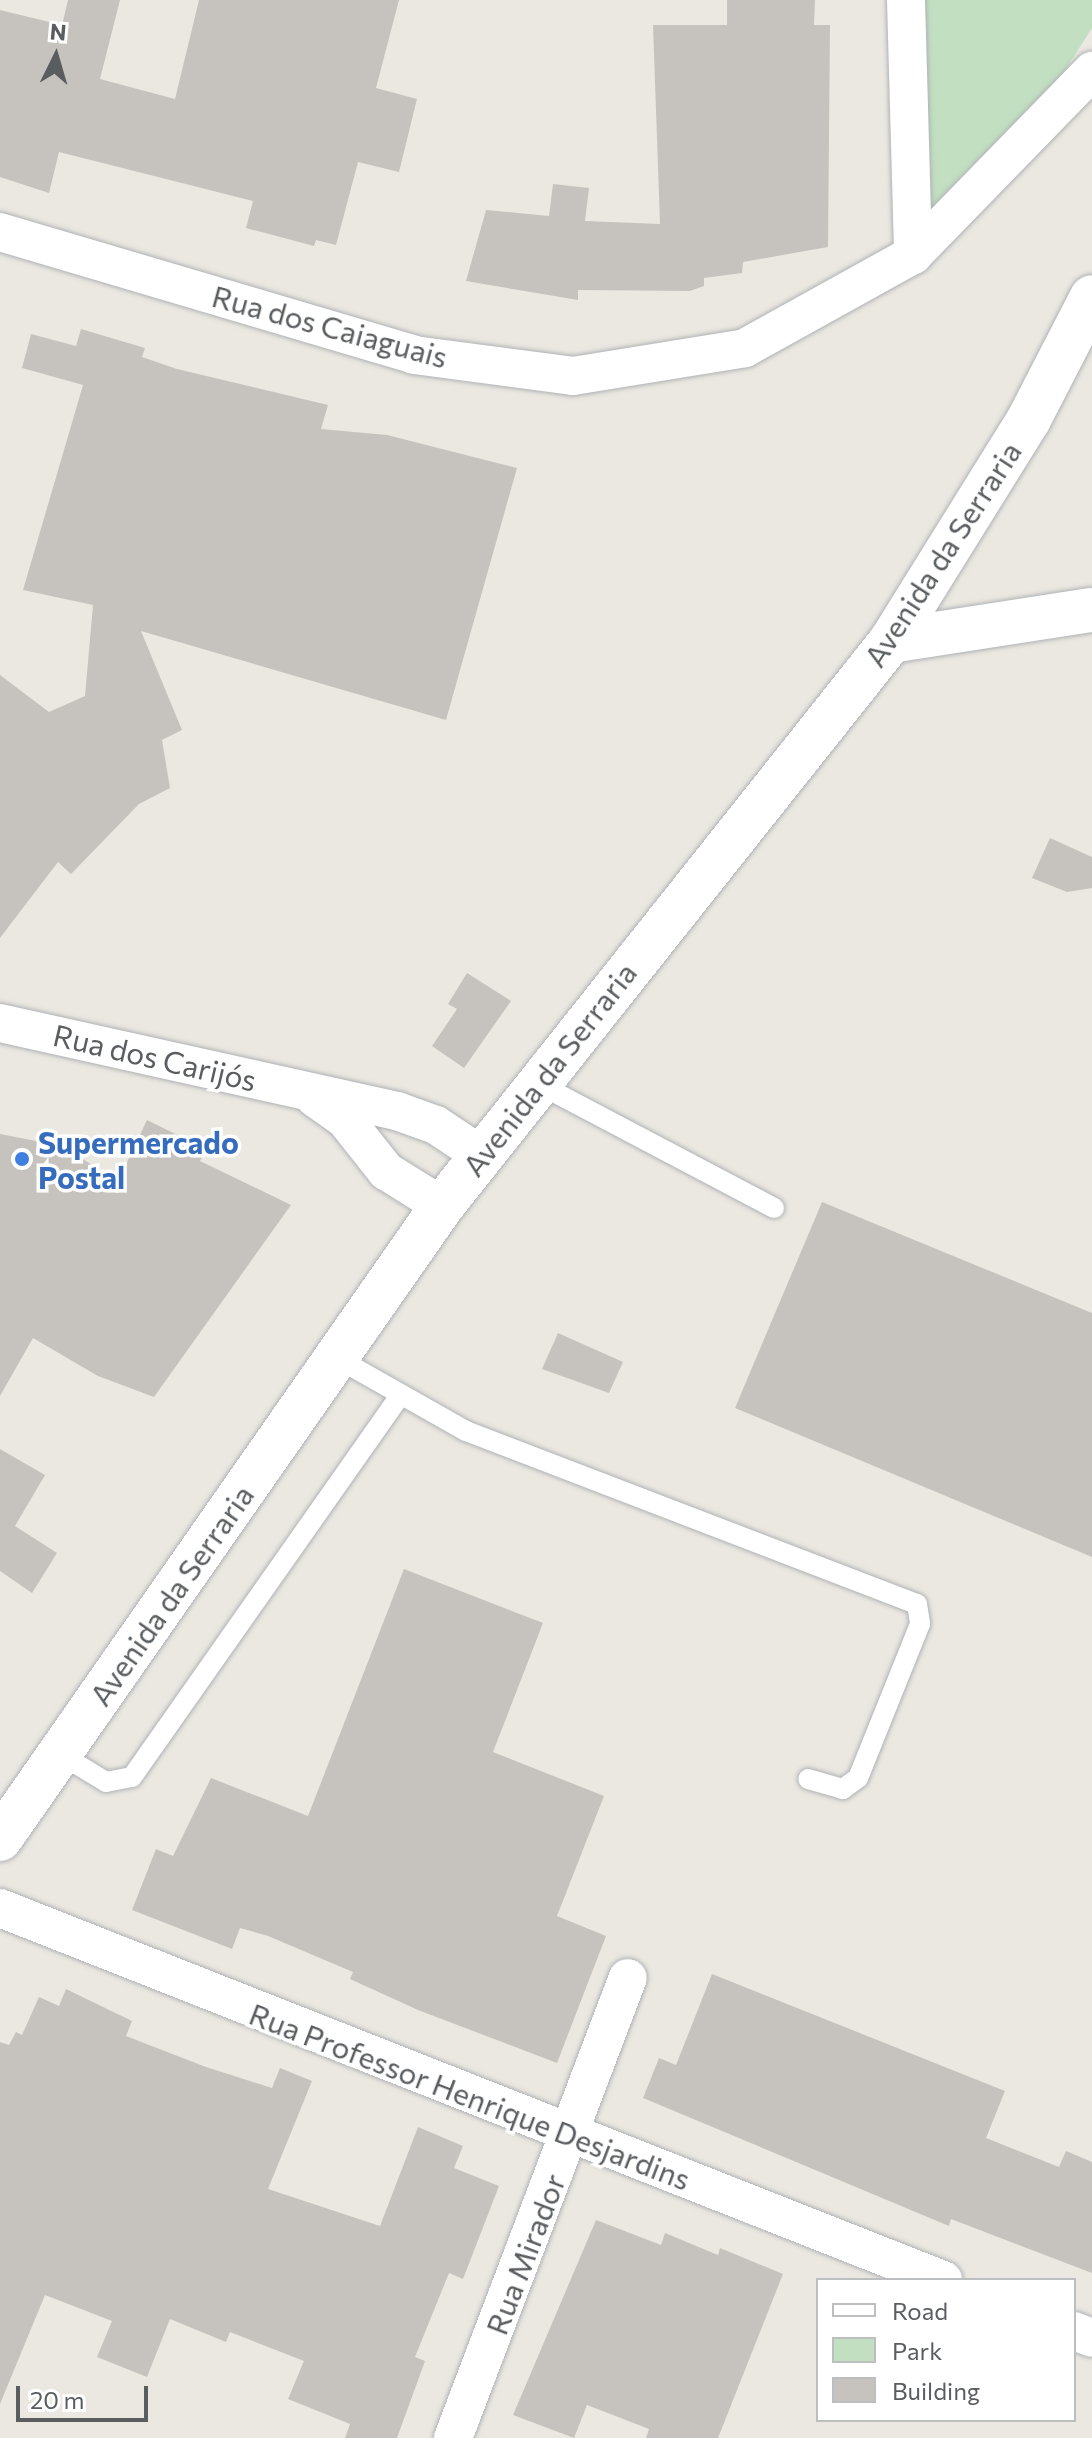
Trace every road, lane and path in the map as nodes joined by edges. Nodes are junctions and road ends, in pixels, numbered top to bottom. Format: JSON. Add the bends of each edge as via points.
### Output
{"nodes":[{"id":1,"x":906,"y":0,"type":"edge"},
{"id":2,"x":1092,"y":71,"type":"edge"},
{"id":3,"x":0,"y":232,"type":"edge"},
{"id":4,"x":913,"y":255,"type":"junction"},
{"id":5,"x":1092,"y":297,"type":"edge"},
{"id":6,"x":1092,"y":610,"type":"edge"},
{"id":7,"x":891,"y":641,"type":"junction"},
{"id":8,"x":0,"y":1023,"type":"edge"},
{"id":9,"x":537,"y":1083,"type":"junction"},
{"id":10,"x":309,"y":1095,"type":"junction"},
{"id":11,"x":481,"y":1155,"type":"junction"},
{"id":12,"x":442,"y":1206,"type":"junction"},
{"id":13,"x":774,"y":1208,"type":"dead end"},
{"id":14,"x":335,"y":1357,"type":"junction"},
{"id":15,"x":400,"y":1396,"type":"junction"},
{"id":16,"x":60,"y":1754,"type":"junction"},
{"id":17,"x":808,"y":1779,"type":"dead end"},
{"id":18,"x":0,"y":1839,"type":"edge"},
{"id":19,"x":0,"y":1908,"type":"edge"},
{"id":20,"x":628,"y":1978,"type":"dead end"},
{"id":21,"x":571,"y":2137,"type":"junction"},
{"id":22,"x":938,"y":2278,"type":"edge"},
{"id":23,"x":453,"y":2438,"type":"edge"}],
"edges":[{"from":1,"to":4,"type":"street"},
{"from":2,"to":4,"type":"street","name":"Rua dos Caiaguais"},
{"from":3,"to":4,"type":"street","name":"Rua dos Caiaguais","via":[[414,355],[573,376],[745,348]]},
{"from":5,"to":7,"type":"main road","name":"Avenida da Serraria","via":[[1029,419]]},
{"from":6,"to":7,"type":"main road"},
{"from":7,"to":9,"type":"main road","name":"Avenida da Serraria"},
{"from":8,"to":10,"type":"street","name":"Rua dos Carijós","via":[[152,1051]]},
{"from":9,"to":11,"type":"main road","name":"Avenida da Serraria"},
{"from":9,"to":13,"type":"lane"},
{"from":10,"to":11,"type":"street","name":"Rua dos Carijós","via":[[410,1116]]},
{"from":10,"to":12,"type":"street","name":"Rua dos Carijós","via":[[344,1118],[386,1171]]},
{"from":11,"to":12,"type":"main road","name":"Avenida da Serraria"},
{"from":12,"to":14,"type":"main road","name":"Avenida da Serraria"},
{"from":14,"to":15,"type":"lane"},
{"from":14,"to":16,"type":"main road","name":"Avenida da Serraria"},
{"from":15,"to":16,"type":"lane","via":[[132,1777],[106,1782]]},
{"from":15,"to":17,"type":"lane","via":[[466,1431],[917,1604],[920,1624],[858,1778],[843,1789]]},
{"from":16,"to":18,"type":"main road","name":"Avenida da Serraria"},
{"from":19,"to":21,"type":"street","name":"Rua Professor Henrique Desjardins"},
{"from":20,"to":21,"type":"street","name":"Rua Mirador"},
{"from":21,"to":22,"type":"street","name":"Rua Professor Henrique Desjardins"},
{"from":21,"to":23,"type":"street","name":"Rua Mirador"}]}
